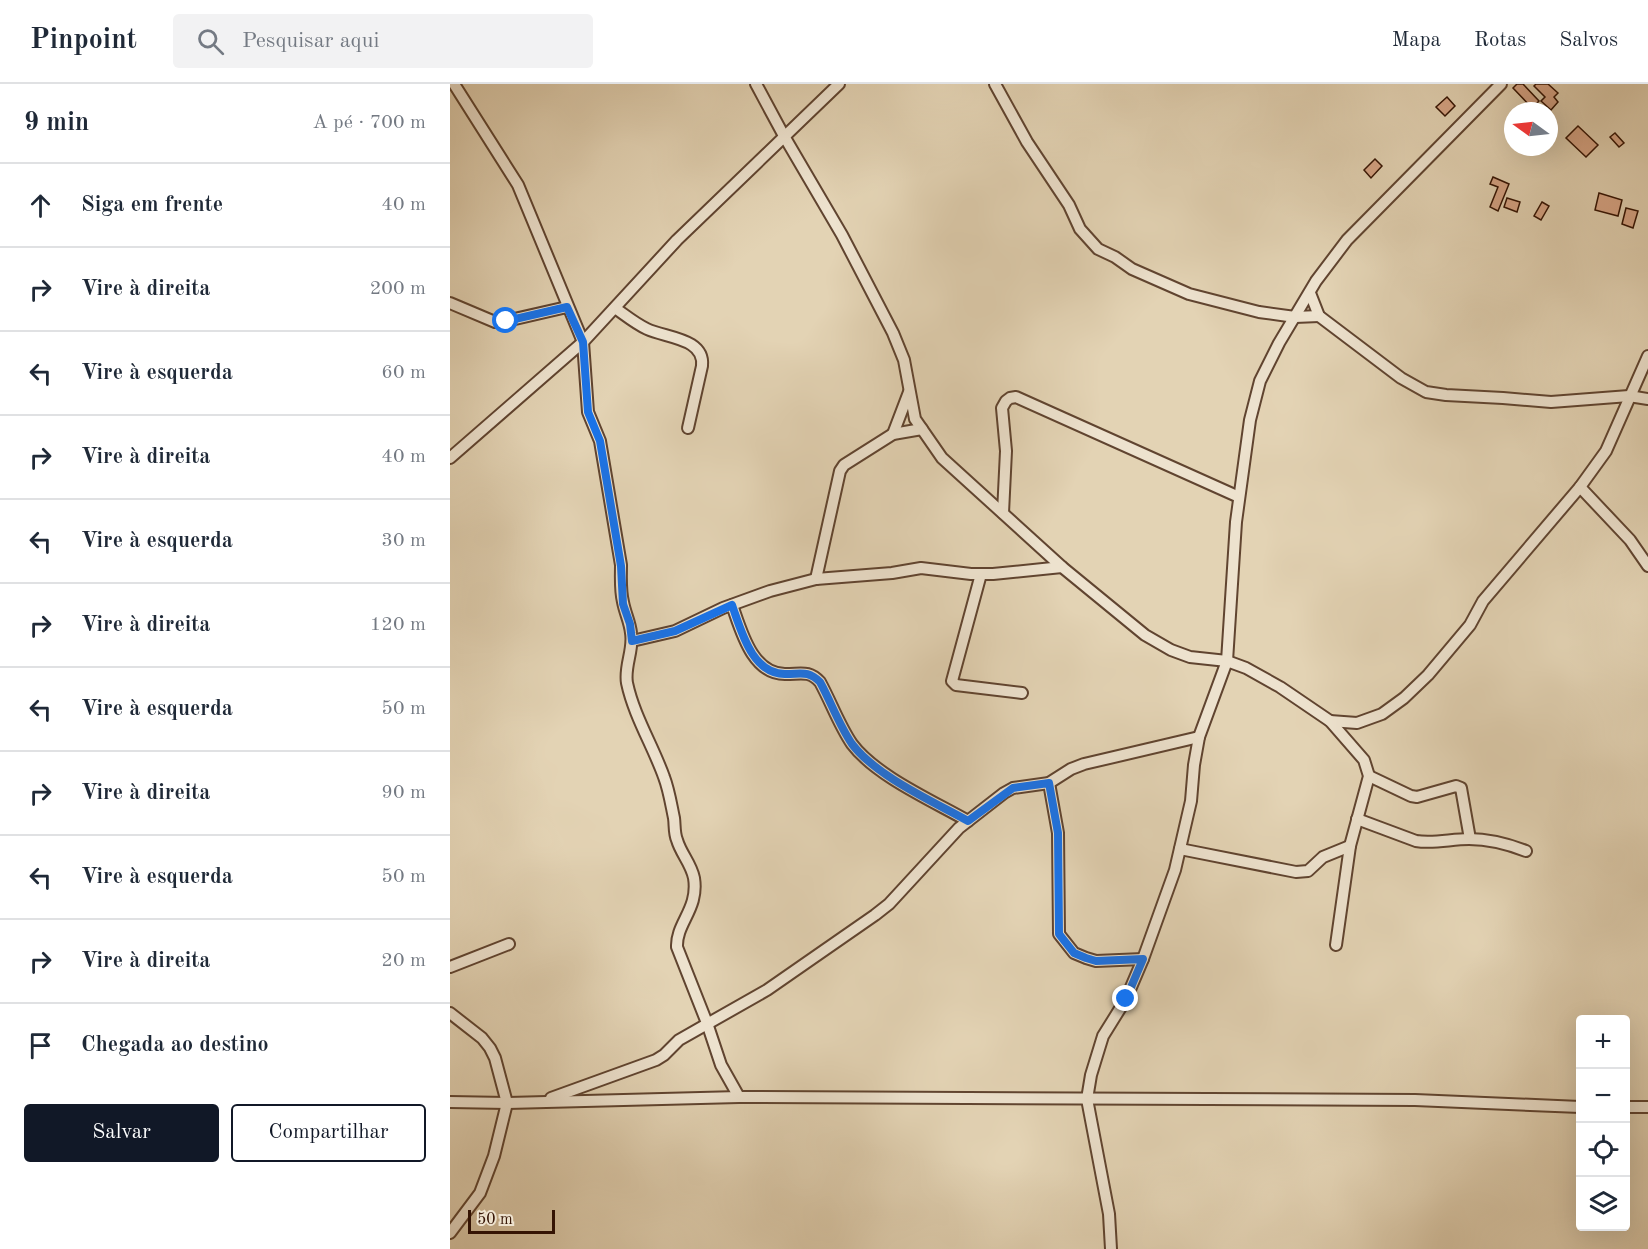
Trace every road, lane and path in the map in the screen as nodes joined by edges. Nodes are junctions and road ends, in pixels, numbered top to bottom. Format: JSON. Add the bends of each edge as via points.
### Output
{"nodes":[{"id":1,"x":454,"y":84,"type":"edge"},
{"id":2,"x":756,"y":84,"type":"edge"},
{"id":3,"x":839,"y":84,"type":"edge"},
{"id":4,"x":995,"y":84,"type":"edge"},
{"id":5,"x":1501,"y":84,"type":"edge"},
{"id":6,"x":784,"y":136,"type":"junction"},
{"id":7,"x":1310,"y":293,"type":"junction"},
{"id":8,"x":450,"y":303,"type":"edge"},
{"id":9,"x":567,"y":307,"type":"junction"},
{"id":10,"x":615,"y":308,"type":"junction"},
{"id":11,"x":1319,"y":316,"type":"junction"},
{"id":12,"x":1295,"y":317,"type":"junction"},
{"id":13,"x":583,"y":342,"type":"junction"},
{"id":14,"x":1648,"y":356,"type":"edge"},
{"id":15,"x":909,"y":391,"type":"junction"},
{"id":16,"x":1629,"y":396,"type":"junction"},
{"id":17,"x":1648,"y":399,"type":"edge"},
{"id":18,"x":688,"y":428,"type":"dead end"},
{"id":19,"x":922,"y":429,"type":"junction"},
{"id":20,"x":893,"y":434,"type":"junction"},
{"id":21,"x":450,"y":459,"type":"edge"},
{"id":22,"x":1580,"y":487,"type":"junction"},
{"id":23,"x":1239,"y":497,"type":"junction"},
{"id":24,"x":1002,"y":513,"type":"junction"},
{"id":25,"x":1648,"y":566,"type":"edge"},
{"id":26,"x":1062,"y":567,"type":"junction"},
{"id":27,"x":981,"y":574,"type":"junction"},
{"id":28,"x":816,"y":579,"type":"junction"},
{"id":29,"x":732,"y":605,"type":"junction"},
{"id":30,"x":632,"y":641,"type":"junction"},
{"id":31,"x":1227,"y":662,"type":"junction"},
{"id":32,"x":1022,"y":693,"type":"dead end"},
{"id":33,"x":1330,"y":721,"type":"junction"},
{"id":34,"x":1357,"y":723,"type":"junction"},
{"id":35,"x":1199,"y":737,"type":"junction"},
{"id":36,"x":1352,"y":747,"type":"junction"},
{"id":37,"x":1369,"y":776,"type":"junction"},
{"id":38,"x":1049,"y":783,"type":"junction"},
{"id":39,"x":1357,"y":819,"type":"junction"},
{"id":40,"x":968,"y":821,"type":"junction"},
{"id":41,"x":1470,"y":839,"type":"junction"},
{"id":42,"x":1350,"y":846,"type":"junction"},
{"id":43,"x":1180,"y":849,"type":"junction"},
{"id":44,"x":1526,"y":850,"type":"dead end"},
{"id":45,"x":509,"y":944,"type":"dead end"},
{"id":46,"x":1336,"y":945,"type":"dead end"},
{"id":47,"x":1143,"y":959,"type":"junction"},
{"id":48,"x":450,"y":967,"type":"edge"},
{"id":49,"x":450,"y":1014,"type":"edge"},
{"id":50,"x":707,"y":1023,"type":"junction"},
{"id":51,"x":739,"y":1097,"type":"junction"},
{"id":52,"x":1087,"y":1099,"type":"junction"},
{"id":53,"x":450,"y":1102,"type":"edge"},
{"id":54,"x":507,"y":1102,"type":"junction"},
{"id":55,"x":541,"y":1102,"type":"junction"},
{"id":56,"x":1576,"y":1107,"type":"edge"},
{"id":57,"x":1630,"y":1107,"type":"edge"},
{"id":58,"x":1648,"y":1107,"type":"edge"},
{"id":59,"x":450,"y":1233,"type":"edge"},
{"id":60,"x":1111,"y":1249,"type":"edge"}],
"edges":[{"from":1,"to":9,"type":"street","via":[[518,185]]},
{"from":2,"to":6,"type":"street"},
{"from":3,"to":6,"type":"street"},
{"from":4,"to":12,"type":"street","via":[[1080,229],[1098,249],[1189,294]]},
{"from":5,"to":7,"type":"street","via":[[1347,240]]},
{"from":6,"to":10,"type":"street","via":[[677,240]]},
{"from":6,"to":15,"type":"street","via":[[893,333],[904,360]]},
{"from":7,"to":11,"type":"street"},
{"from":7,"to":12,"type":"street"},
{"from":8,"to":9,"type":"street","via":[[495,322]]},
{"from":9,"to":13,"type":"street"},
{"from":10,"to":13,"type":"street"},
{"from":10,"to":18,"type":"street","via":[[646,329],[687,341],[700,352],[702,366]]},
{"from":11,"to":12,"type":"street"},
{"from":11,"to":16,"type":"street","via":[[1401,378],[1426,392],[1551,402]]},
{"from":12,"to":23,"type":"street","via":[[1260,381]]},
{"from":13,"to":21,"type":"street"},
{"from":13,"to":30,"type":"street","via":[[588,412],[600,441],[621,566],[623,604]]},
{"from":14,"to":16,"type":"street"},
{"from":15,"to":19,"type":"street","via":[[915,419]]},
{"from":15,"to":20,"type":"street"},
{"from":16,"to":17,"type":"street"},
{"from":16,"to":22,"type":"street","via":[[1606,451]]},
{"from":19,"to":20,"type":"street"},
{"from":19,"to":24,"type":"street","via":[[942,458]]},
{"from":20,"to":28,"type":"street","via":[[840,471]]},
{"from":22,"to":25,"type":"street","via":[[1630,540]]},
{"from":22,"to":34,"type":"street","via":[[1483,601],[1470,625],[1428,675],[1388,710]]},
{"from":23,"to":24,"type":"street","via":[[1016,397],[1006,401],[1002,408],[1006,451]]},
{"from":23,"to":31,"type":"street"},
{"from":24,"to":26,"type":"street"},
{"from":26,"to":27,"type":"street"},
{"from":26,"to":31,"type":"street","via":[[1145,635],[1171,650]]},
{"from":27,"to":28,"type":"street","via":[[921,568]]},
{"from":27,"to":32,"type":"street","via":[[952,681],[956,685]]},
{"from":28,"to":29,"type":"street"},
{"from":29,"to":30,"type":"street","via":[[675,631]]},
{"from":29,"to":40,"type":"street","via":[[747,644],[767,669],[814,676],[852,744],[872,765]]},
{"from":30,"to":50,"type":"street","via":[[627,684],[664,777],[676,838],[692,869],[694,893],[690,911],[677,935],[677,947]]},
{"from":31,"to":33,"type":"street","via":[[1280,687]]},
{"from":31,"to":35,"type":"street"},
{"from":33,"to":34,"type":"street"},
{"from":33,"to":36,"type":"street"},
{"from":34,"to":36,"type":"street"},
{"from":35,"to":38,"type":"street","via":[[1084,764]]},
{"from":35,"to":43,"type":"street"},
{"from":36,"to":37,"type":"street","via":[[1364,760]]},
{"from":37,"to":39,"type":"street"},
{"from":37,"to":41,"type":"street","via":[[1417,797],[1461,788]]},
{"from":38,"to":40,"type":"street","via":[[1013,788]]},
{"from":38,"to":47,"type":"street","via":[[1058,833],[1059,934],[1074,953],[1096,961]]},
{"from":39,"to":41,"type":"street","via":[[1425,843]]},
{"from":39,"to":42,"type":"street"},
{"from":40,"to":50,"type":"street","via":[[875,915],[767,990]]},
{"from":41,"to":44,"type":"street"},
{"from":42,"to":43,"type":"street","via":[[1323,857],[1308,871],[1296,872]]},
{"from":42,"to":46,"type":"street"},
{"from":43,"to":47,"type":"street"},
{"from":45,"to":48,"type":"street"},
{"from":47,"to":52,"type":"street","via":[[1126,999],[1103,1036]]},
{"from":49,"to":54,"type":"street","via":[[490,1048]]},
{"from":50,"to":51,"type":"street","via":[[721,1065]]},
{"from":50,"to":55,"type":"street","via":[[656,1060]]},
{"from":51,"to":52,"type":"street"},
{"from":51,"to":55,"type":"street"},
{"from":52,"to":56,"type":"street","via":[[1415,1100]]},
{"from":52,"to":60,"type":"street","via":[[1109,1214]]},
{"from":53,"to":54,"type":"street"},
{"from":54,"to":55,"type":"street"},
{"from":54,"to":59,"type":"street","via":[[480,1193]]},
{"from":57,"to":58,"type":"street"}]}
